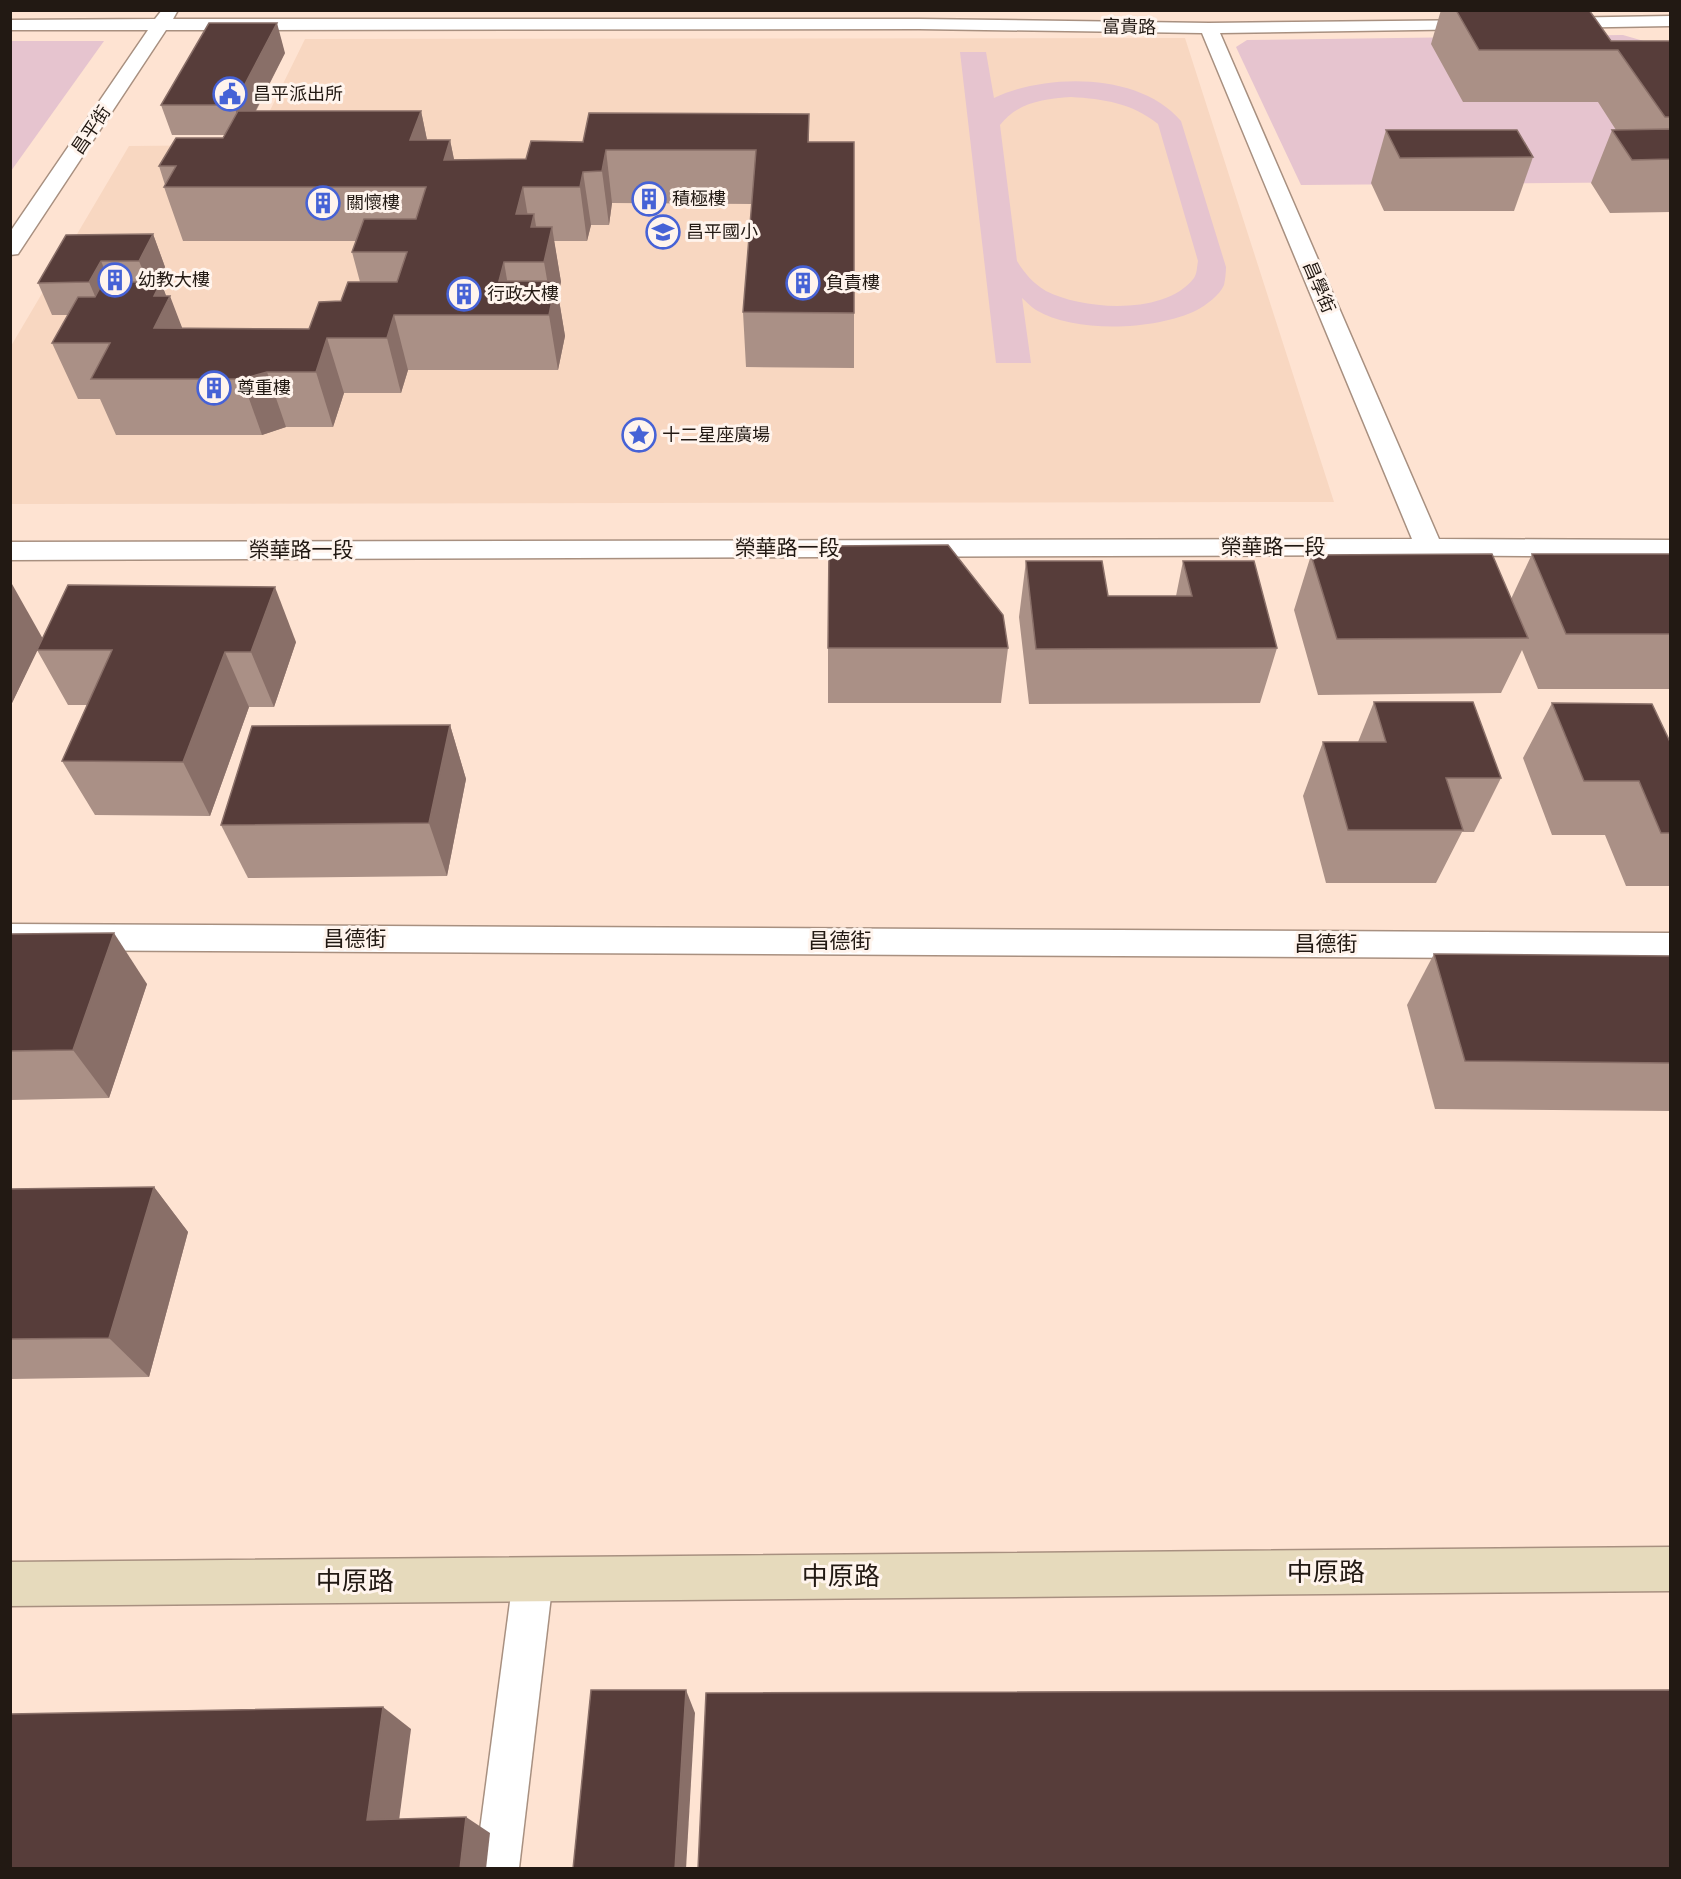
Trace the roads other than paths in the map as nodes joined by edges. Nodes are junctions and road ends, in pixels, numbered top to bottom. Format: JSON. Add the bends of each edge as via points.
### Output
{"nodes":[{"id":1,"x":1658,"y":10,"type":"edge"},
{"id":2,"x":919,"y":17,"type":"edge"},
{"id":3,"x":165,"y":18,"type":"edge"},
{"id":4,"x":1671,"y":21,"type":"edge"},
{"id":5,"x":1505,"y":23,"type":"edge"},
{"id":6,"x":1540,"y":23,"type":"edge"},
{"id":7,"x":10,"y":25,"type":"edge"},
{"id":8,"x":1209,"y":28,"type":"junction"},
{"id":9,"x":10,"y":249,"type":"edge"},
{"id":10,"x":1429,"y":547,"type":"junction"},
{"id":11,"x":1671,"y":549,"type":"edge"},
{"id":12,"x":10,"y":551,"type":"edge"},
{"id":13,"x":10,"y":937,"type":"edge"},
{"id":14,"x":1671,"y":946,"type":"edge"},
{"id":15,"x":1671,"y":1569,"type":"edge"},
{"id":16,"x":533,"y":1579,"type":"junction"},
{"id":17,"x":10,"y":1584,"type":"edge"},
{"id":18,"x":497,"y":1869,"type":"edge"}],
"edges":[{"from":1,"to":4,"type":"street"},
{"from":2,"to":3,"type":"street","name":"富貴路"},
{"from":2,"to":8,"type":"street","name":"富貴路"},
{"from":3,"to":7,"type":"street","name":"富貴路"},
{"from":3,"to":9,"type":"street","name":"昌平街"},
{"from":4,"to":6,"type":"street"},
{"from":5,"to":8,"type":"street","name":"富貴路"},
{"from":8,"to":10,"type":"street","name":"昌學街"},
{"from":10,"to":11,"type":"street","name":"榮華路一段"},
{"from":10,"to":12,"type":"street","name":"榮華路一段"},
{"from":13,"to":14,"type":"street","name":"昌德街"},
{"from":15,"to":16,"type":"street","name":"中原路"},
{"from":16,"to":17,"type":"street","name":"中原路"},
{"from":16,"to":18,"type":"lane"}]}
